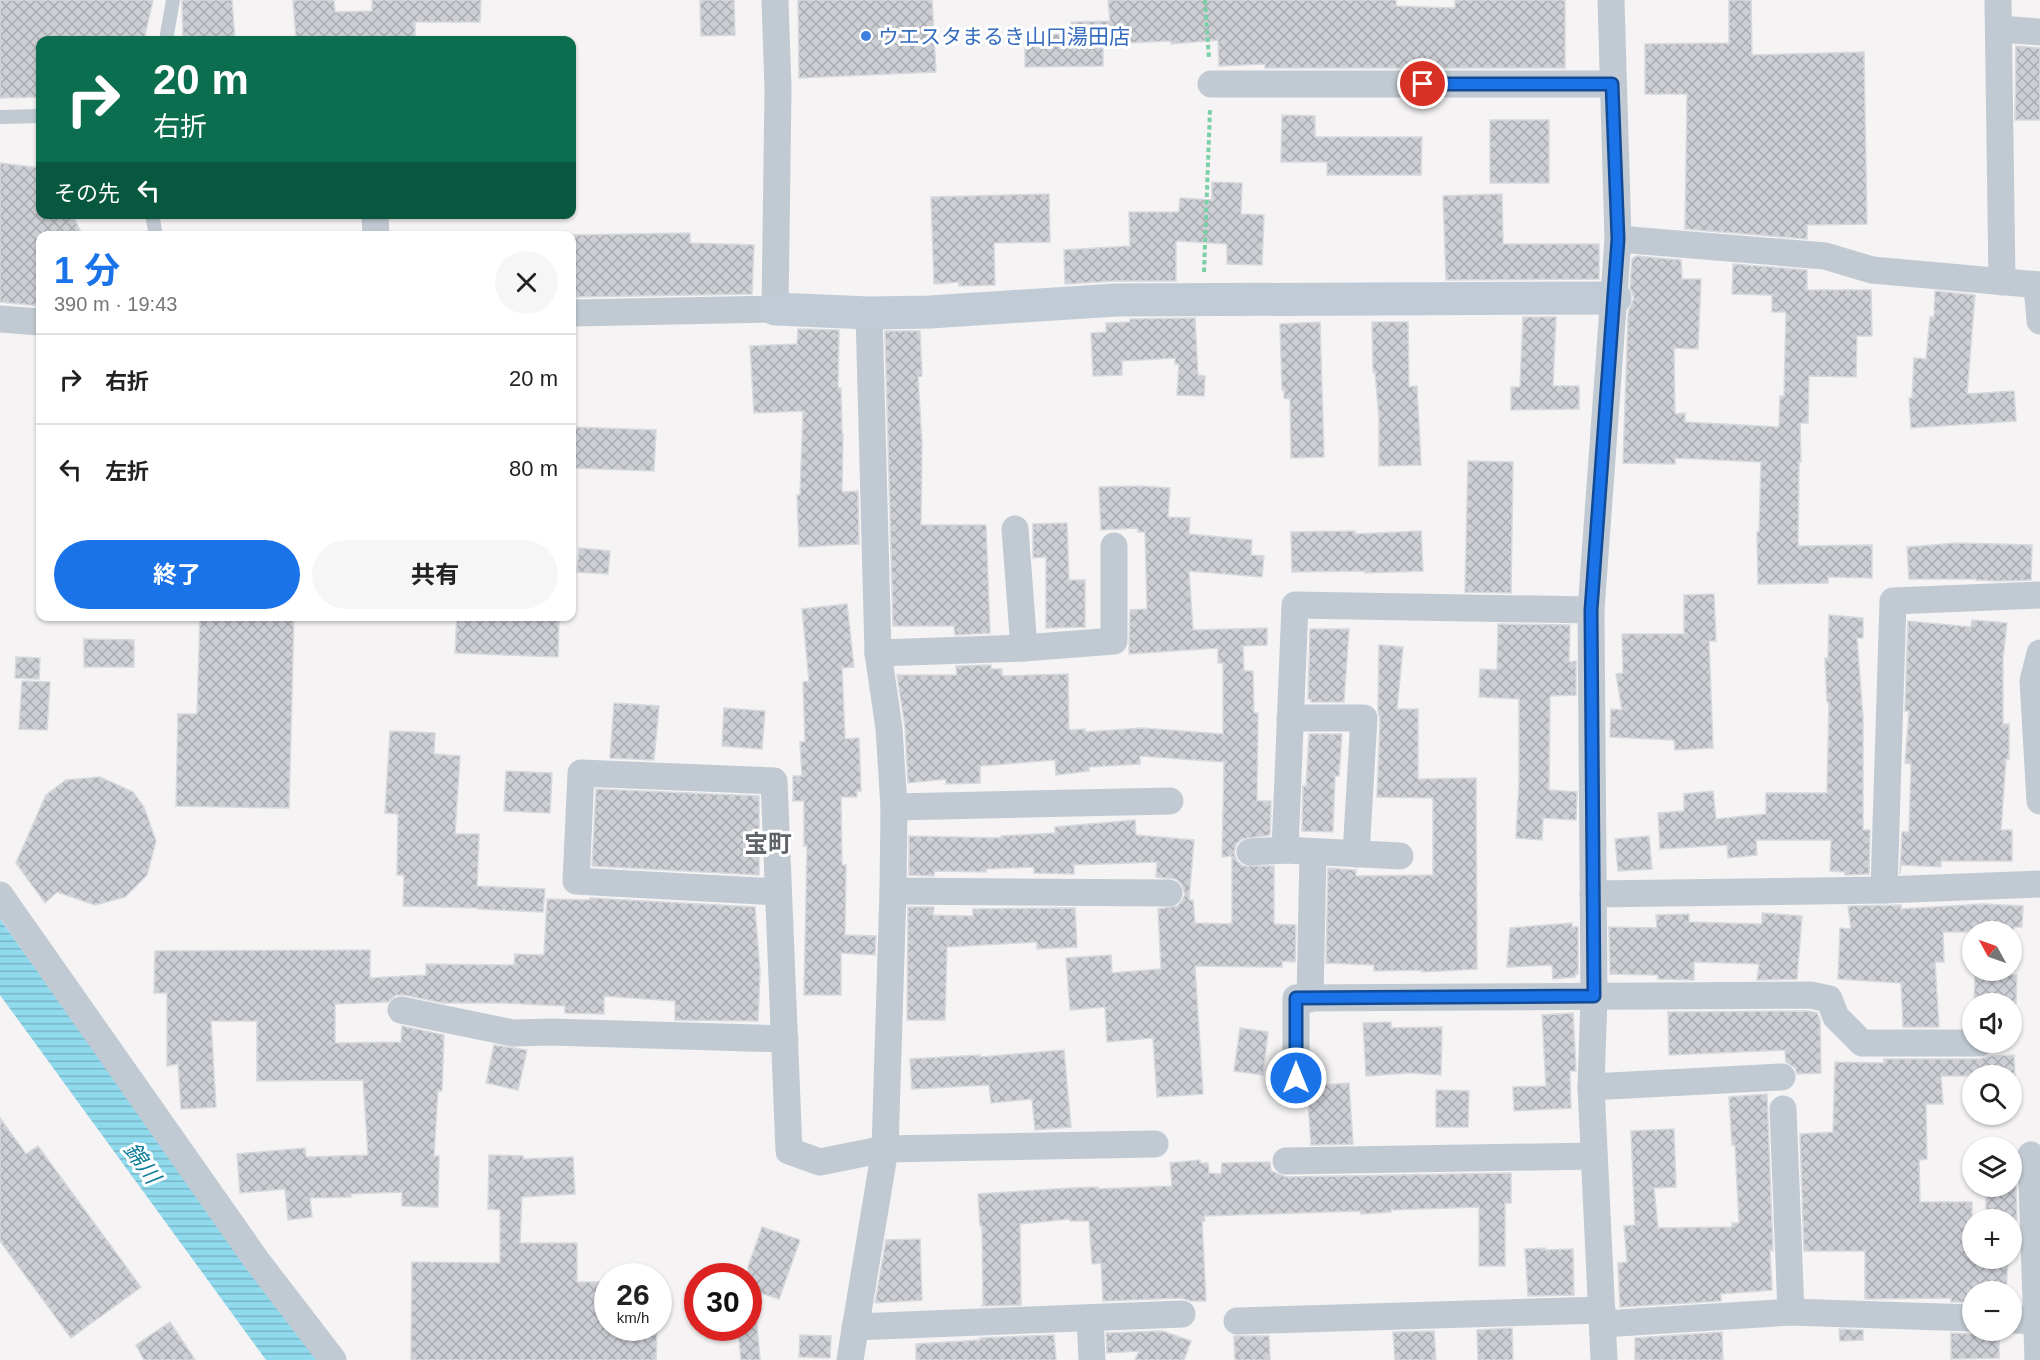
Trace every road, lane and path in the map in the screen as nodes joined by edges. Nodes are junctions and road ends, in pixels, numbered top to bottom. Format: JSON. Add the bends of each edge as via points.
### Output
{"nodes":[{"id":1,"x":173,"y":0,"type":"edge"},
{"id":2,"x":775,"y":0,"type":"edge"},
{"id":3,"x":1205,"y":0,"type":"edge"},
{"id":4,"x":1611,"y":0,"type":"edge"},
{"id":5,"x":1998,"y":0,"type":"edge"},
{"id":6,"x":1999,"y":29,"type":"junction"},
{"id":7,"x":2040,"y":32,"type":"edge"},
{"id":8,"x":167,"y":36,"type":"edge"},
{"id":9,"x":1211,"y":84,"type":"junction"},
{"id":10,"x":1612,"y":84,"type":"junction"},
{"id":11,"x":36,"y":116,"type":"edge"},
{"id":12,"x":0,"y":117,"type":"edge"},
{"id":13,"x":1618,"y":239,"type":"junction"},
{"id":14,"x":2002,"y":282,"type":"junction"},
{"id":15,"x":2038,"y":285,"type":"edge"},
{"id":16,"x":1615,"y":298,"type":"junction"},
{"id":17,"x":1203,"y":301,"type":"junction"},
{"id":18,"x":775,"y":309,"type":"junction"},
{"id":19,"x":576,"y":313,"type":"edge"},
{"id":20,"x":869,"y":313,"type":"junction"},
{"id":21,"x":0,"y":319,"type":"edge"},
{"id":22,"x":2040,"y":321,"type":"edge"},
{"id":23,"x":36,"y":322,"type":"edge"},
{"id":24,"x":1015,"y":529,"type":"dead end"},
{"id":25,"x":1114,"y":546,"type":"dead end"},
{"id":26,"x":2040,"y":595,"type":"edge"},
{"id":27,"x":1591,"y":610,"type":"junction"},
{"id":28,"x":1024,"y":648,"type":"junction"},
{"id":29,"x":878,"y":653,"type":"junction"},
{"id":30,"x":2040,"y":653,"type":"edge"},
{"id":31,"x":1290,"y":718,"type":"junction"},
{"id":32,"x":1170,"y":801,"type":"dead end"},
{"id":33,"x":2040,"y":801,"type":"edge"},
{"id":34,"x":894,"y":807,"type":"junction"},
{"id":35,"x":1285,"y":850,"type":"junction"},
{"id":36,"x":1250,"y":852,"type":"dead end"},
{"id":37,"x":1313,"y":852,"type":"junction"},
{"id":38,"x":1356,"y":854,"type":"junction"},
{"id":39,"x":1400,"y":856,"type":"dead end"},
{"id":40,"x":2040,"y":884,"type":"edge"},
{"id":41,"x":1884,"y":890,"type":"junction"},
{"id":42,"x":893,"y":891,"type":"junction"},
{"id":43,"x":778,"y":892,"type":"junction"},
{"id":44,"x":1169,"y":893,"type":"dead end"},
{"id":45,"x":1593,"y":894,"type":"junction"},
{"id":46,"x":0,"y":895,"type":"edge"},
{"id":47,"x":1594,"y":996,"type":"junction"},
{"id":48,"x":1310,"y":999,"type":"junction"},
{"id":49,"x":401,"y":1011,"type":"dead end"},
{"id":50,"x":785,"y":1039,"type":"junction"},
{"id":51,"x":1962,"y":1043,"type":"edge"},
{"id":52,"x":1782,"y":1077,"type":"dead end"},
{"id":53,"x":1296,"y":1078,"type":"dead end"},
{"id":54,"x":1591,"y":1087,"type":"junction"},
{"id":55,"x":1783,"y":1109,"type":"dead end"},
{"id":56,"x":1155,"y":1143,"type":"dead end"},
{"id":57,"x":885,"y":1149,"type":"junction"},
{"id":58,"x":2031,"y":1155,"type":"dead end"},
{"id":59,"x":1594,"y":1156,"type":"junction"},
{"id":60,"x":1286,"y":1161,"type":"dead end"},
{"id":61,"x":1791,"y":1312,"type":"junction"},
{"id":62,"x":1182,"y":1314,"type":"dead end"},
{"id":63,"x":1602,"y":1317,"type":"junction"},
{"id":64,"x":1090,"y":1318,"type":"junction"},
{"id":65,"x":1962,"y":1318,"type":"edge"},
{"id":66,"x":2022,"y":1320,"type":"edge"},
{"id":67,"x":1236,"y":1321,"type":"dead end"},
{"id":68,"x":2039,"y":1321,"type":"edge"},
{"id":69,"x":855,"y":1327,"type":"junction"},
{"id":70,"x":333,"y":1360,"type":"edge"},
{"id":71,"x":850,"y":1360,"type":"edge"},
{"id":72,"x":1092,"y":1360,"type":"edge"},
{"id":73,"x":1604,"y":1360,"type":"edge"},
{"id":74,"x":2038,"y":1360,"type":"edge"}],
"edges":[{"from":1,"to":8,"type":"lane"},
{"from":2,"to":18,"type":"street"},
{"from":3,"to":9,"type":"path"},
{"from":4,"to":10,"type":"street"},
{"from":5,"to":6,"type":"street"},
{"from":6,"to":7,"type":"street"},
{"from":6,"to":14,"type":"street"},
{"from":9,"to":10,"type":"street"},
{"from":9,"to":17,"type":"path"},
{"from":10,"to":13,"type":"street"},
{"from":11,"to":12,"type":"lane"},
{"from":13,"to":14,"type":"street","via":[[1825,256],[1872,270]]},
{"from":13,"to":16,"type":"street"},
{"from":14,"to":15,"type":"street"},
{"from":15,"to":22,"type":"street"},
{"from":16,"to":17,"type":"street"},
{"from":16,"to":27,"type":"street"},
{"from":17,"to":20,"type":"street","via":[[1116,300]]},
{"from":18,"to":19,"type":"street"},
{"from":18,"to":20,"type":"street"},
{"from":20,"to":29,"type":"street"},
{"from":21,"to":23,"type":"street"},
{"from":24,"to":28,"type":"street"},
{"from":25,"to":28,"type":"street","via":[[1114,641]]},
{"from":26,"to":41,"type":"street","via":[[1893,601]]},
{"from":27,"to":31,"type":"street","via":[[1295,605]]},
{"from":27,"to":45,"type":"street"},
{"from":28,"to":29,"type":"street"},
{"from":29,"to":34,"type":"street","via":[[889,728]]},
{"from":30,"to":33,"type":"street","via":[[2033,681]]},
{"from":31,"to":35,"type":"street"},
{"from":31,"to":38,"type":"street","via":[[1364,718]]},
{"from":32,"to":34,"type":"street"},
{"from":34,"to":42,"type":"street"},
{"from":35,"to":36,"type":"street"},
{"from":35,"to":37,"type":"street"},
{"from":37,"to":38,"type":"street"},
{"from":37,"to":48,"type":"street"},
{"from":38,"to":39,"type":"street"},
{"from":40,"to":41,"type":"street"},
{"from":41,"to":45,"type":"street"},
{"from":42,"to":44,"type":"street"},
{"from":42,"to":57,"type":"street"},
{"from":43,"to":43,"type":"street","via":[[774,781],[581,773],[576,881]]},
{"from":43,"to":50,"type":"street"},
{"from":45,"to":47,"type":"street"},
{"from":46,"to":70,"type":"street","via":[[250,1252]]},
{"from":47,"to":48,"type":"street"},
{"from":47,"to":51,"type":"street","via":[[1811,994],[1829,999],[1836,1017],[1862,1043]]},
{"from":47,"to":54,"type":"street"},
{"from":48,"to":53,"type":"street","via":[[1296,998]]},
{"from":49,"to":50,"type":"street","via":[[513,1034]]},
{"from":50,"to":57,"type":"street","via":[[789,1150],[820,1162]]},
{"from":52,"to":54,"type":"street"},
{"from":54,"to":59,"type":"street"},
{"from":55,"to":61,"type":"street"},
{"from":56,"to":57,"type":"street"},
{"from":57,"to":69,"type":"street"},
{"from":58,"to":68,"type":"street"},
{"from":59,"to":60,"type":"street"},
{"from":59,"to":63,"type":"street"},
{"from":61,"to":63,"type":"street"},
{"from":61,"to":65,"type":"street"},
{"from":62,"to":64,"type":"street"},
{"from":63,"to":67,"type":"street"},
{"from":63,"to":73,"type":"street"},
{"from":64,"to":69,"type":"street"},
{"from":64,"to":72,"type":"street"},
{"from":66,"to":68,"type":"street"},
{"from":68,"to":74,"type":"street"},
{"from":69,"to":71,"type":"street"}]}
